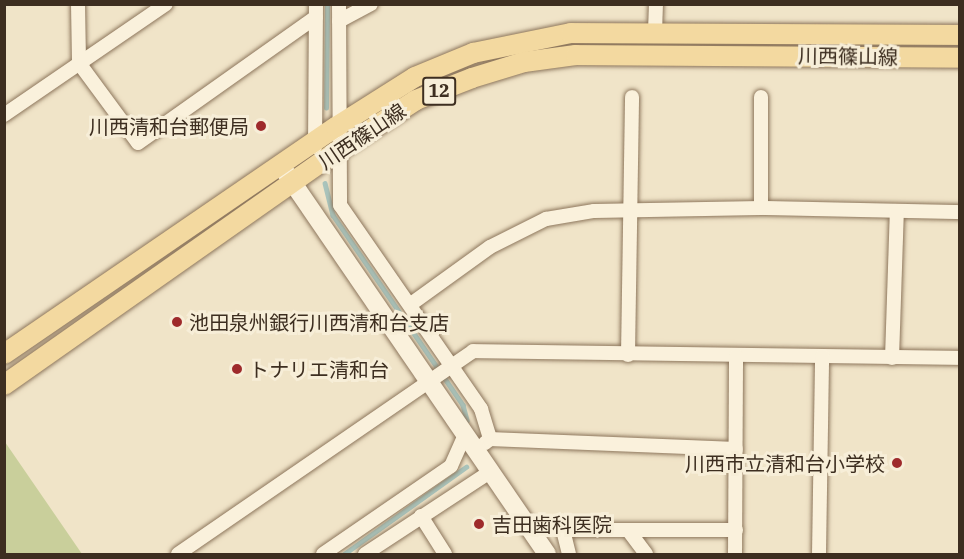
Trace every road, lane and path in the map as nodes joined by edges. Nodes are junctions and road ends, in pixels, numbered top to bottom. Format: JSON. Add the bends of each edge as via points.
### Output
{"nodes":[{"id":1,"x":78,"y":4,"type":"edge"},
{"id":2,"x":339,"y":4,"type":"edge"},
{"id":3,"x":371,"y":4,"type":"edge"},
{"id":4,"x":656,"y":4,"type":"edge"},
{"id":5,"x":160,"y":7,"type":"edge"},
{"id":6,"x":316,"y":10,"type":"edge"},
{"id":7,"x":339,"y":21,"type":"junction"},
{"id":8,"x":655,"y":32,"type":"junction"},
{"id":9,"x":960,"y":35,"type":"edge"},
{"id":10,"x":960,"y":58,"type":"edge"},
{"id":11,"x":79,"y":63,"type":"junction"},
{"id":12,"x":761,"y":97,"type":"dead end"},
{"id":13,"x":632,"y":98,"type":"dead end"},
{"id":14,"x":4,"y":115,"type":"edge"},
{"id":15,"x":336,"y":127,"type":"junction"},
{"id":16,"x":315,"y":142,"type":"junction"},
{"id":17,"x":336,"y":152,"type":"junction"},
{"id":18,"x":282,"y":166,"type":"junction"},
{"id":19,"x":315,"y":167,"type":"junction"},
{"id":20,"x":294,"y":183,"type":"junction"},
{"id":21,"x":761,"y":208,"type":"junction"},
{"id":22,"x":630,"y":210,"type":"junction"},
{"id":23,"x":897,"y":211,"type":"junction"},
{"id":24,"x":960,"y":212,"type":"edge"},
{"id":25,"x":411,"y":304,"type":"junction"},
{"id":26,"x":4,"y":354,"type":"edge"},
{"id":27,"x":628,"y":355,"type":"junction"},
{"id":28,"x":736,"y":356,"type":"junction"},
{"id":29,"x":822,"y":356,"type":"junction"},
{"id":30,"x":892,"y":358,"type":"junction"},
{"id":31,"x":960,"y":358,"type":"edge"},
{"id":32,"x":449,"y":364,"type":"junction"},
{"id":33,"x":429,"y":379,"type":"junction"},
{"id":34,"x":4,"y":385,"type":"edge"},
{"id":35,"x":490,"y":439,"type":"junction"},
{"id":36,"x":469,"y":444,"type":"junction"},
{"id":37,"x":736,"y":449,"type":"junction"},
{"id":38,"x":487,"y":474,"type":"junction"},
{"id":39,"x":421,"y":516,"type":"junction"},
{"id":40,"x":628,"y":530,"type":"junction"},
{"id":41,"x":735,"y":530,"type":"junction"},
{"id":42,"x":178,"y":555,"type":"edge"},
{"id":43,"x":323,"y":555,"type":"edge"},
{"id":44,"x":365,"y":555,"type":"edge"},
{"id":45,"x":445,"y":555,"type":"edge"},
{"id":46,"x":547,"y":555,"type":"edge"},
{"id":47,"x":569,"y":555,"type":"edge"},
{"id":48,"x":646,"y":555,"type":"edge"},
{"id":49,"x":735,"y":555,"type":"edge"},
{"id":50,"x":819,"y":555,"type":"edge"}],
"edges":[{"from":1,"to":11,"type":"street"},
{"from":2,"to":7,"type":"street"},
{"from":3,"to":7,"type":"street"},
{"from":4,"to":8,"type":"street"},
{"from":5,"to":11,"type":"street"},
{"from":6,"to":11,"type":"street","via":[[138,142]]},
{"from":6,"to":16,"type":"street"},
{"from":7,"to":15,"type":"street"},
{"from":8,"to":9,"type":"main road","name":"川西篠山線","number":"12"},
{"from":8,"to":15,"type":"main road","name":"川西篠山線","number":"12","via":[[571,33],[473,53],[415,77]]},
{"from":10,"to":17,"type":"main road","name":"川西篠山線","number":"12","via":[[630,53],[524,62],[416,100]]},
{"from":11,"to":14,"type":"street"},
{"from":12,"to":21,"type":"street"},
{"from":13,"to":22,"type":"street"},
{"from":15,"to":16,"type":"main road","name":"川西篠山線","number":"12"},
{"from":15,"to":17,"type":"street"},
{"from":16,"to":18,"type":"main road","name":"川西篠山線","number":"12"},
{"from":16,"to":19,"type":"street"},
{"from":17,"to":19,"type":"main road","name":"川西篠山線","number":"12"},
{"from":17,"to":25,"type":"street","via":[[340,205]]},
{"from":18,"to":20,"type":"street"},
{"from":18,"to":26,"type":"main road","name":"川西篠山線","number":"12"},
{"from":19,"to":20,"type":"main road","name":"川西篠山線","number":"12"},
{"from":20,"to":33,"type":"street"},
{"from":20,"to":34,"type":"main road","name":"川西篠山線","number":"12"},
{"from":21,"to":22,"type":"street"},
{"from":21,"to":23,"type":"street"},
{"from":22,"to":25,"type":"street","via":[[546,219],[490,248]]},
{"from":22,"to":27,"type":"street"},
{"from":23,"to":24,"type":"street"},
{"from":23,"to":30,"type":"street"},
{"from":25,"to":32,"type":"street"},
{"from":27,"to":28,"type":"street"},
{"from":27,"to":32,"type":"street","via":[[473,351]]},
{"from":28,"to":29,"type":"street"},
{"from":28,"to":37,"type":"street"},
{"from":29,"to":30,"type":"street"},
{"from":29,"to":50,"type":"street"},
{"from":30,"to":31,"type":"street"},
{"from":32,"to":33,"type":"street"},
{"from":32,"to":35,"type":"street","via":[[481,409]]},
{"from":33,"to":36,"type":"street"},
{"from":33,"to":42,"type":"street"},
{"from":35,"to":36,"type":"street"},
{"from":35,"to":37,"type":"street"},
{"from":36,"to":38,"type":"street"},
{"from":36,"to":43,"type":"street","via":[[451,466]]},
{"from":37,"to":41,"type":"street"},
{"from":38,"to":39,"type":"street"},
{"from":38,"to":46,"type":"street"},
{"from":39,"to":44,"type":"street"},
{"from":39,"to":45,"type":"street"},
{"from":40,"to":41,"type":"street"},
{"from":40,"to":47,"type":"street","via":[[563,530]]},
{"from":40,"to":48,"type":"street"},
{"from":41,"to":49,"type":"street"}]}
